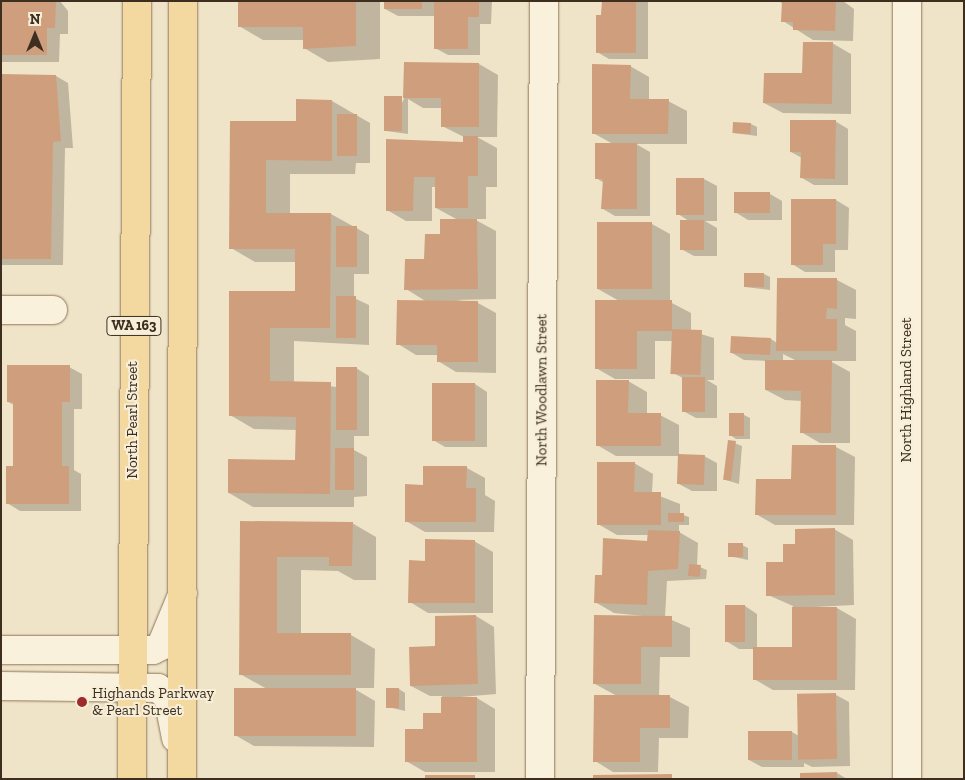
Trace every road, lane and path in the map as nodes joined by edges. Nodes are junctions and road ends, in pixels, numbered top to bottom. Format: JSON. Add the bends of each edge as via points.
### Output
{"nodes":[{"id":1,"x":137,"y":1,"type":"edge"},
{"id":2,"x":183,"y":1,"type":"edge"},
{"id":3,"x":544,"y":1,"type":"edge"},
{"id":4,"x":908,"y":1,"type":"edge"},
{"id":5,"x":1,"y":310,"type":"edge"},
{"id":6,"x":53,"y":310,"type":"dead end"},
{"id":7,"x":184,"y":589,"type":"junction"},
{"id":8,"x":1,"y":650,"type":"edge"},
{"id":9,"x":132,"y":651,"type":"junction"},
{"id":10,"x":1,"y":686,"type":"edge"},
{"id":11,"x":131,"y":688,"type":"junction"},
{"id":12,"x":182,"y":771,"type":"edge"},
{"id":13,"x":132,"y":779,"type":"edge"},
{"id":14,"x":540,"y":779,"type":"edge"},
{"id":15,"x":908,"y":779,"type":"edge"}],
"edges":[{"from":1,"to":9,"type":"main road","name":"North Pearl Street","number":"WA 163"},
{"from":2,"to":7,"type":"main road","number":"WA 163"},
{"from":3,"to":14,"type":"street","name":"North Woodlawn Street"},
{"from":4,"to":15,"type":"street","name":"North Highland Street"},
{"from":5,"to":6,"type":"street"},
{"from":7,"to":9,"type":"street","via":[[161,646]]},
{"from":7,"to":12,"type":"main road","number":"WA 163"},
{"from":8,"to":9,"type":"street"},
{"from":9,"to":11,"type":"main road","name":"North Pearl Street","number":"WA 163"},
{"from":10,"to":11,"type":"street"},
{"from":11,"to":12,"type":"street","via":[[158,688],[168,697]]},
{"from":11,"to":13,"type":"main road","name":"North Pearl Street","number":"WA 163"}]}
